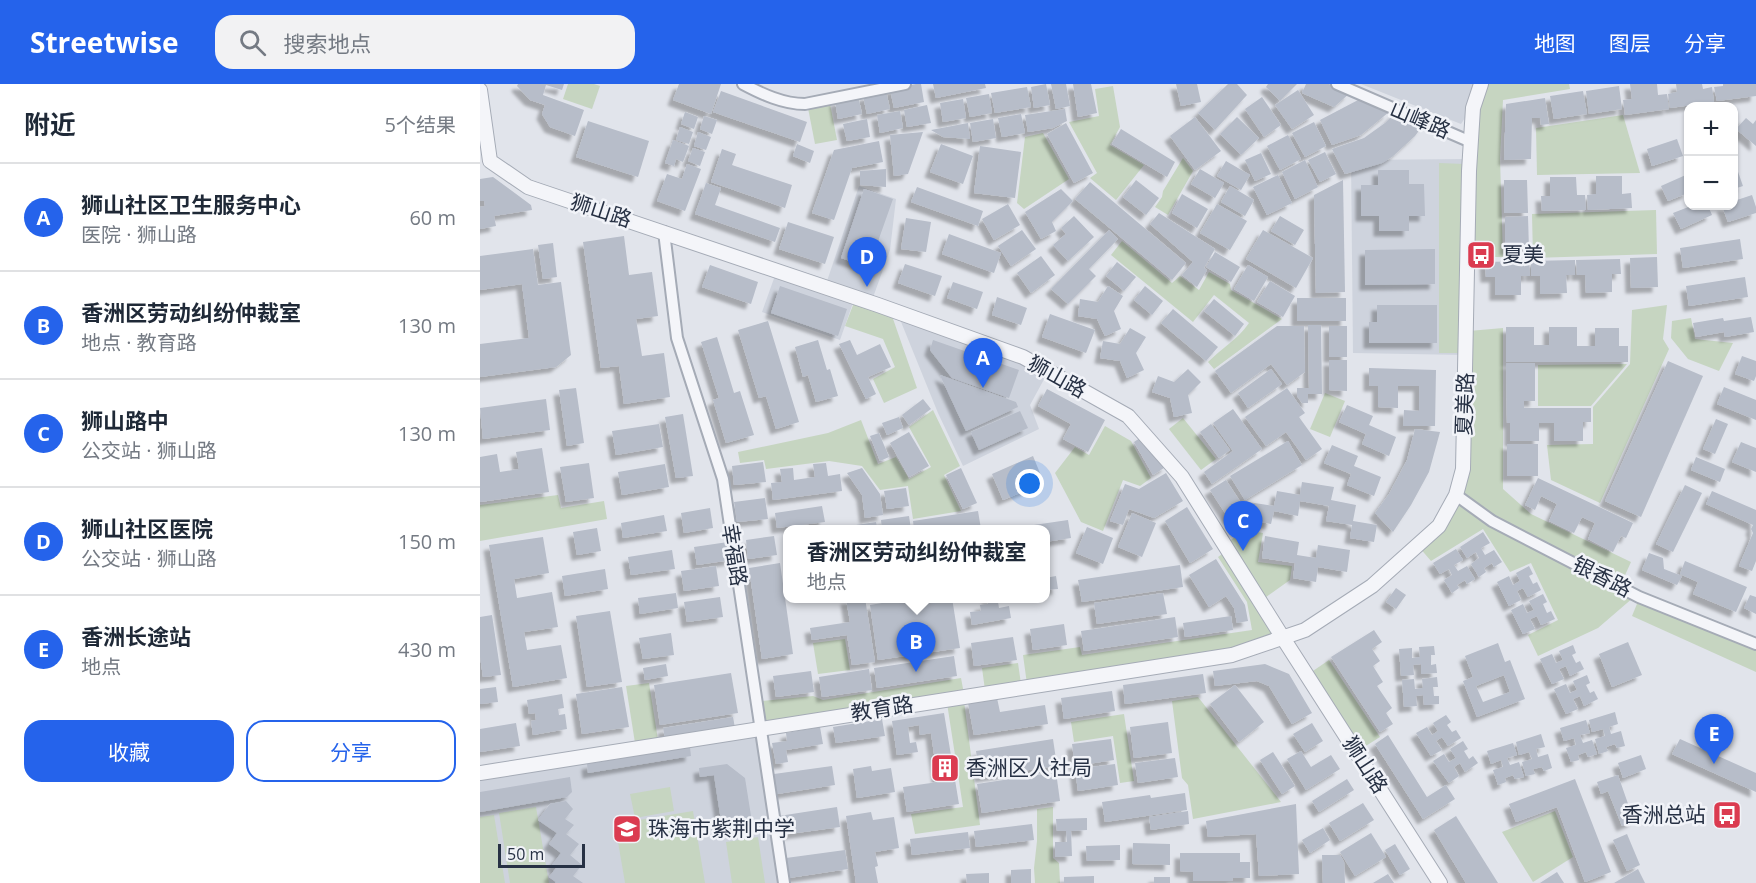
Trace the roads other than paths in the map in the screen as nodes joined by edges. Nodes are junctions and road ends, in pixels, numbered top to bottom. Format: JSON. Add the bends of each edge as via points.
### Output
{"nodes":[{"id":1,"x":743,"y":84,"type":"edge"},
{"id":2,"x":905,"y":84,"type":"edge"},
{"id":3,"x":1337,"y":84,"type":"edge"},
{"id":4,"x":1481,"y":84,"type":"edge"},
{"id":5,"x":480,"y":90,"type":"edge"},
{"id":6,"x":1471,"y":142,"type":"junction"},
{"id":7,"x":664,"y":232,"type":"junction"},
{"id":8,"x":1456,"y":495,"type":"junction"},
{"id":9,"x":1283,"y":638,"type":"junction"},
{"id":10,"x":1756,"y":644,"type":"edge"},
{"id":11,"x":761,"y":728,"type":"junction"},
{"id":12,"x":480,"y":773,"type":"edge"},
{"id":13,"x":784,"y":883,"type":"edge"},
{"id":14,"x":1440,"y":883,"type":"edge"}],
"edges":[{"from":1,"to":2,"type":"street","via":[[777,99],[805,104]]},
{"from":3,"to":6,"type":"street","name":"山峰路"},
{"from":4,"to":6,"type":"street","name":"夏美路","via":[[1473,108]]},
{"from":5,"to":7,"type":"street","name":"狮山路","via":[[490,161],[528,187]]},
{"from":6,"to":8,"type":"street","name":"夏美路","via":[[1463,469]]},
{"from":7,"to":9,"type":"street","name":"狮山路","via":[[1023,357],[1128,416],[1182,477]]},
{"from":7,"to":11,"type":"street","name":"幸福路","via":[[677,338],[723,479]]},
{"from":8,"to":9,"type":"street","name":"夏美路","via":[[1439,526],[1372,586],[1305,630]]},
{"from":8,"to":10,"type":"street","name":"银香路","via":[[1492,521],[1639,597]]},
{"from":9,"to":11,"type":"street","name":"教育路","via":[[1232,655]]},
{"from":9,"to":14,"type":"street","name":"狮山路"},
{"from":11,"to":12,"type":"street","name":"教育路"},
{"from":11,"to":13,"type":"street","name":"幸福路"}]}
